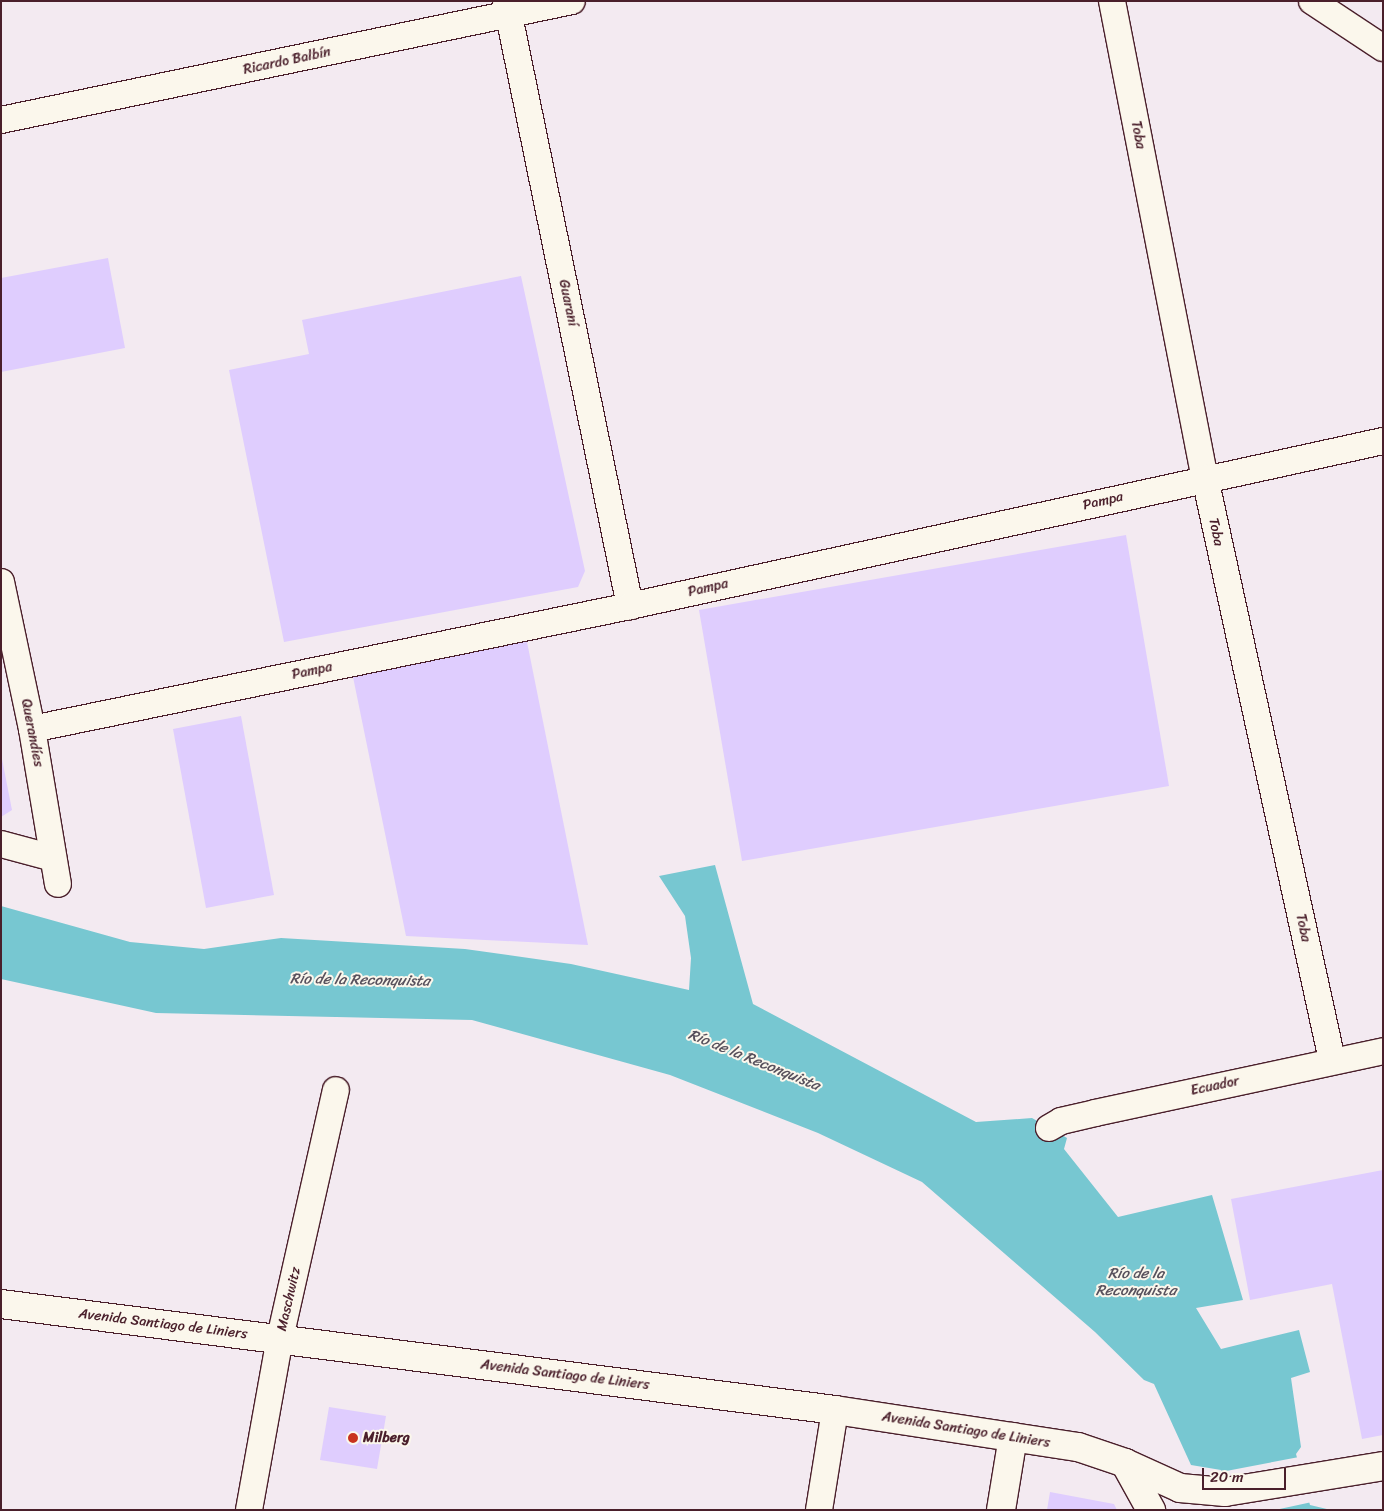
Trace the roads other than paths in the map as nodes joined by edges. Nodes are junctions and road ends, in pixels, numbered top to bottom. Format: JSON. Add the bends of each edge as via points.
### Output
{"nodes":[{"id":1,"x":572,"y":1,"type":"edge"},
{"id":2,"x":1112,"y":1,"type":"edge"},
{"id":3,"x":1312,"y":1,"type":"edge"},
{"id":4,"x":507,"y":8,"type":"edge"},
{"id":5,"x":1383,"y":48,"type":"edge"},
{"id":6,"x":1,"y":120,"type":"edge"},
{"id":7,"x":1383,"y":440,"type":"edge"},
{"id":8,"x":1205,"y":478,"type":"junction"},
{"id":9,"x":1,"y":582,"type":"edge"},
{"id":10,"x":630,"y":606,"type":"junction"},
{"id":11,"x":32,"y":729,"type":"junction"},
{"id":12,"x":1,"y":844,"type":"edge"},
{"id":13,"x":53,"y":858,"type":"junction"},
{"id":14,"x":58,"y":884,"type":"dead end"},
{"id":15,"x":1383,"y":1050,"type":"edge"},
{"id":16,"x":1332,"y":1060,"type":"junction"},
{"id":17,"x":336,"y":1090,"type":"dead end"},
{"id":18,"x":1049,"y":1128,"type":"dead end"},
{"id":19,"x":1,"y":1304,"type":"edge"},
{"id":20,"x":280,"y":1338,"type":"junction"},
{"id":21,"x":835,"y":1410,"type":"junction"},
{"id":22,"x":1012,"y":1437,"type":"junction"},
{"id":23,"x":1125,"y":1463,"type":"junction"},
{"id":24,"x":1383,"y":1466,"type":"edge"},
{"id":25,"x":1218,"y":1501,"type":"edge"},
{"id":26,"x":249,"y":1510,"type":"edge"},
{"id":27,"x":819,"y":1510,"type":"edge"},
{"id":28,"x":1001,"y":1510,"type":"edge"},
{"id":29,"x":1151,"y":1510,"type":"edge"}],
"edges":[{"from":1,"to":4,"type":"street","name":"Ricardo Balbín"},
{"from":2,"to":8,"type":"street","name":"Toba"},
{"from":3,"to":5,"type":"street"},
{"from":4,"to":6,"type":"street","name":"Ricardo Balbín"},
{"from":4,"to":10,"type":"street","name":"Guaraní"},
{"from":7,"to":8,"type":"street","name":"Pampa"},
{"from":8,"to":10,"type":"street","name":"Pampa"},
{"from":8,"to":16,"type":"street","name":"Toba"},
{"from":9,"to":11,"type":"street","name":"Querandíes"},
{"from":10,"to":11,"type":"street","name":"Pampa"},
{"from":11,"to":13,"type":"street","name":"Querandíes"},
{"from":12,"to":13,"type":"street"},
{"from":13,"to":14,"type":"street","name":"Querandíes"},
{"from":15,"to":16,"type":"street","name":"Ecuador"},
{"from":16,"to":18,"type":"street","name":"Ecuador","via":[[1095,1112],[1061,1121]]},
{"from":17,"to":20,"type":"street","name":"Maschwitz"},
{"from":19,"to":20,"type":"main road","name":"Avenida Santiago de Liniers"},
{"from":20,"to":21,"type":"main road","name":"Avenida Santiago de Liniers"},
{"from":20,"to":26,"type":"street","name":"Maschwitz"},
{"from":21,"to":22,"type":"main road","name":"Avenida Santiago de Liniers"},
{"from":21,"to":27,"type":"street"},
{"from":22,"to":23,"type":"main road","name":"Avenida Santiago de Liniers","via":[[1078,1447]]},
{"from":22,"to":28,"type":"main road"},
{"from":23,"to":25,"type":"main road","name":"Avenida Santiago de Liniers"},
{"from":23,"to":29,"type":"main road"},
{"from":24,"to":25,"type":"main road","name":"Avenida Santiago de Liniers"}]}
